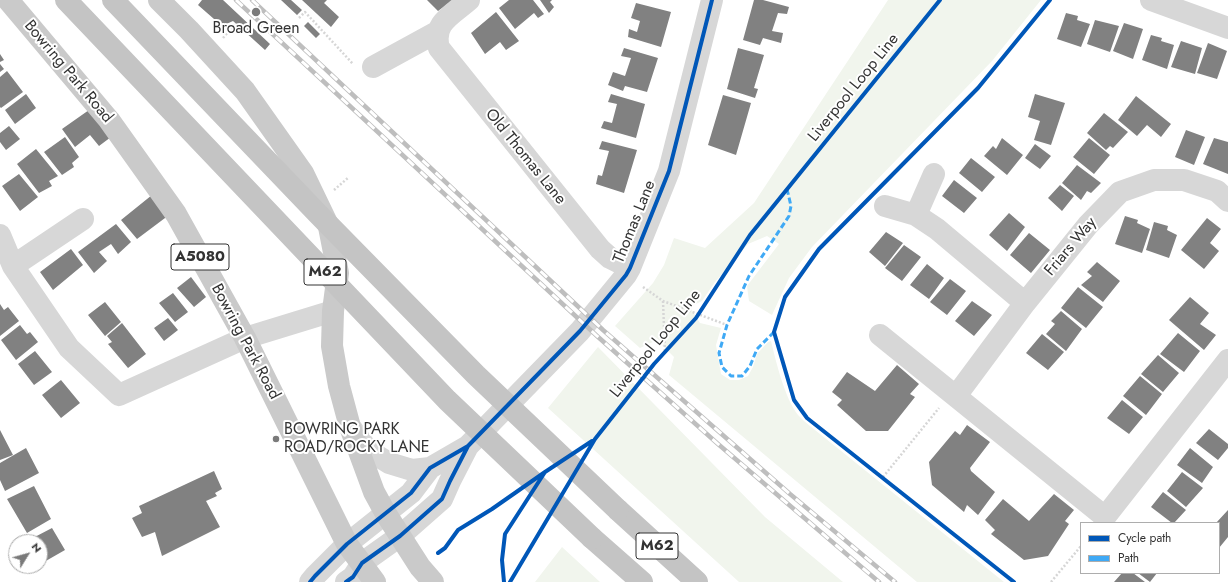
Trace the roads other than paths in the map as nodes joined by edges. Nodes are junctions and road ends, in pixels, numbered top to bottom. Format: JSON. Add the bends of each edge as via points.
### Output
{"nodes":[{"id":1,"x":8,"y":0,"type":"edge"},
{"id":2,"x":66,"y":0,"type":"edge"},
{"id":3,"x":113,"y":0,"type":"edge"},
{"id":4,"x":159,"y":0,"type":"edge"},
{"id":5,"x":469,"y":0,"type":"edge"},
{"id":6,"x":712,"y":0,"type":"edge"},
{"id":7,"x":1151,"y":0,"type":"edge"},
{"id":8,"x":1228,"y":28,"type":"edge"},
{"id":9,"x":424,"y":33,"type":"junction"},
{"id":10,"x":373,"y":66,"type":"road end"},
{"id":11,"x":934,"y":174,"type":"dead end"},
{"id":12,"x":1228,"y":201,"type":"edge"},
{"id":13,"x":885,"y":206,"type":"dead end"},
{"id":14,"x":916,"y":215,"type":"junction"},
{"id":15,"x":83,"y":219,"type":"dead end"},
{"id":16,"x":0,"y":235,"type":"edge"},
{"id":17,"x":13,"y":266,"type":"junction"},
{"id":18,"x":628,"y":272,"type":"junction"},
{"id":19,"x":1025,"y":302,"type":"junction"},
{"id":20,"x":333,"y":311,"type":"junction"},
{"id":21,"x":880,"y":335,"type":"dead end"},
{"id":22,"x":245,"y":338,"type":"junction"},
{"id":23,"x":1228,"y":360,"type":"edge"},
{"id":24,"x":954,"y":394,"type":"junction"},
{"id":25,"x":350,"y":428,"type":"junction"},
{"id":26,"x":468,"y":446,"type":"junction"},
{"id":27,"x":430,"y":468,"type":"junction"},
{"id":28,"x":386,"y":514,"type":"junction"},
{"id":29,"x":400,"y":536,"type":"junction"},
{"id":30,"x":347,"y":544,"type":"junction"},
{"id":31,"x":362,"y":563,"type":"junction"},
{"id":32,"x":310,"y":582,"type":"edge"},
{"id":33,"x":346,"y":582,"type":"edge"},
{"id":34,"x":375,"y":582,"type":"edge"},
{"id":35,"x":433,"y":582,"type":"edge"},
{"id":36,"x":642,"y":582,"type":"edge"},
{"id":37,"x":697,"y":582,"type":"edge"}],
"edges":[{"from":1,"to":22,"type":"main road","name":"Bowring Park Road","number":"A5080","via":[[109,120],[176,214]]},
{"from":2,"to":36,"type":"highway","number":"M62","bridge":true,"via":[[447,400]]},
{"from":3,"to":37,"type":"highway","number":"M62","bridge":true,"via":[[476,375]]},
{"from":4,"to":20,"type":"main road","via":[[245,91],[303,173],[329,227],[338,273]]},
{"from":5,"to":9,"type":"street","via":[[440,25]]},
{"from":6,"to":18,"type":"street","name":"Thomas Lane","via":[[669,171]]},
{"from":7,"to":8,"type":"street"},
{"from":9,"to":10,"type":"street"},
{"from":9,"to":18,"type":"street","name":"Old Thomas Lane","via":[[437,40],[439,48],[600,249]]},
{"from":11,"to":14,"type":"street"},
{"from":12,"to":19,"type":"street","name":"Friars Way","via":[[1217,191],[1184,180],[1154,180],[1120,192],[1088,225]]},
{"from":13,"to":14,"type":"street"},
{"from":14,"to":19,"type":"street","via":[[937,229]]},
{"from":15,"to":17,"type":"street"},
{"from":16,"to":17,"type":"street"},
{"from":17,"to":22,"type":"street","via":[[69,348],[119,395]]},
{"from":18,"to":26,"type":"street","name":"Thomas Lane","via":[[580,331]]},
{"from":19,"to":24,"type":"street","name":"Friars Way"},
{"from":20,"to":22,"type":"street"},
{"from":20,"to":25,"type":"main road","via":[[332,346]]},
{"from":21,"to":24,"type":"street"},
{"from":22,"to":30,"type":"main road","name":"Bowring Park Road","number":"A5080"},
{"from":23,"to":24,"type":"street","via":[[1105,517]]},
{"from":25,"to":27,"type":"street","via":[[368,450],[389,463],[412,470]]},
{"from":25,"to":28,"type":"main road","via":[[374,492]]},
{"from":26,"to":27,"type":"street"},
{"from":26,"to":29,"type":"street","via":[[442,499]]},
{"from":27,"to":28,"type":"street","via":[[411,493]]},
{"from":28,"to":29,"type":"main road"},
{"from":28,"to":30,"type":"street"},
{"from":29,"to":31,"type":"street"},
{"from":29,"to":35,"type":"main road"},
{"from":30,"to":31,"type":"main road","name":"Bowring Park Road","number":"A5080"},
{"from":30,"to":32,"type":"street"},
{"from":31,"to":33,"type":"street","via":[[353,577]]},
{"from":31,"to":34,"type":"main road","name":"Bowring Park Road","number":"A5080"}]}
